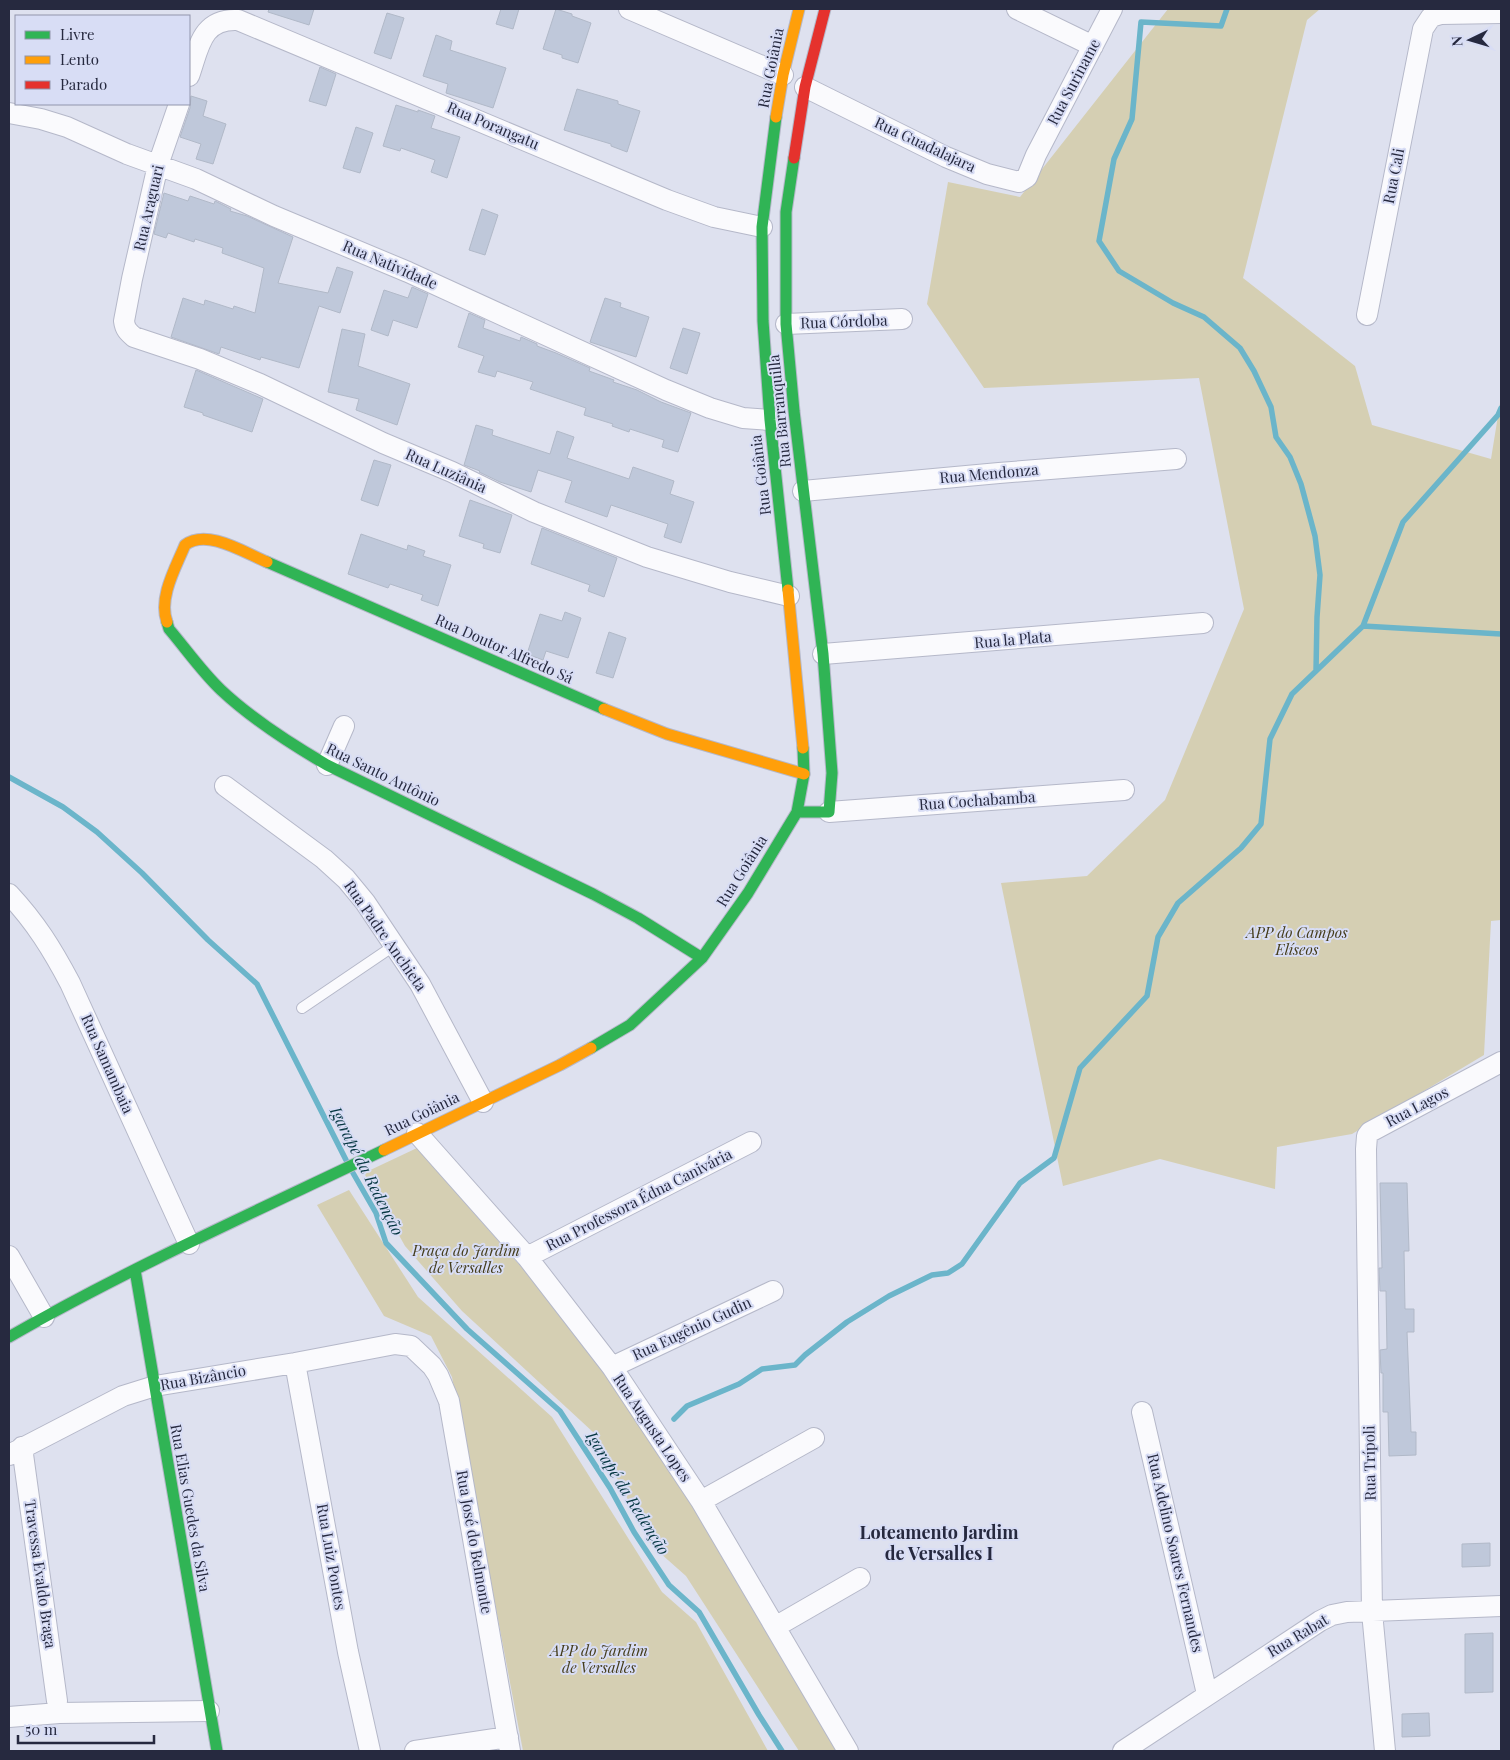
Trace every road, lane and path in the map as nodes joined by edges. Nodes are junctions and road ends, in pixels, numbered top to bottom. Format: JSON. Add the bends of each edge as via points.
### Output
{"nodes":[{"id":1,"x":629,"y":9,"type":"edge"},
{"id":2,"x":799,"y":9,"type":"edge"},
{"id":3,"x":825,"y":9,"type":"edge"},
{"id":4,"x":1017,"y":9,"type":"edge"},
{"id":5,"x":1112,"y":9,"type":"edge"},
{"id":6,"x":1501,"y":13,"type":"edge"},
{"id":7,"x":225,"y":14,"type":"edge"},
{"id":8,"x":1093,"y":46,"type":"junction"},
{"id":9,"x":190,"y":73,"type":"edge"},
{"id":10,"x":783,"y":75,"type":"junction"},
{"id":11,"x":805,"y":87,"type":"junction"},
{"id":12,"x":179,"y":105,"type":"edge"},
{"id":13,"x":9,"y":113,"type":"edge"},
{"id":14,"x":1036,"y":156,"type":"joint"},
{"id":15,"x":158,"y":165,"type":"junction"},
{"id":16,"x":786,"y":212,"type":"junction"},
{"id":17,"x":762,"y":219,"type":"junction"},
{"id":18,"x":125,"y":313,"type":"joint"},
{"id":19,"x":1367,"y":315,"type":"dead end"},
{"id":20,"x":902,"y":319,"type":"dead end"},
{"id":21,"x":786,"y":324,"type":"junction"},
{"id":22,"x":770,"y":420,"type":"junction"},
{"id":23,"x":1176,"y":460,"type":"dead end"},
{"id":24,"x":803,"y":491,"type":"junction"},
{"id":25,"x":197,"y":538,"type":"joint"},
{"id":26,"x":789,"y":596,"type":"junction"},
{"id":27,"x":1203,"y":623,"type":"dead end"},
{"id":28,"x":823,"y":654,"type":"junction"},
{"id":29,"x":344,"y":726,"type":"dead end"},
{"id":30,"x":327,"y":765,"type":"junction"},
{"id":31,"x":804,"y":774,"type":"junction"},
{"id":32,"x":225,"y":786,"type":"dead end"},
{"id":33,"x":1124,"y":790,"type":"dead end"},
{"id":34,"x":797,"y":812,"type":"junction"},
{"id":35,"x":829,"y":812,"type":"junction"},
{"id":36,"x":9,"y":894,"type":"edge"},
{"id":37,"x":395,"y":945,"type":"junction"},
{"id":38,"x":702,"y":958,"type":"junction"},
{"id":39,"x":302,"y":1008,"type":"dead end"},
{"id":40,"x":1501,"y":1062,"type":"edge"},
{"id":41,"x":483,"y":1102,"type":"junction"},
{"id":42,"x":417,"y":1133,"type":"junction"},
{"id":43,"x":751,"y":1142,"type":"dead end"},
{"id":44,"x":1367,"y":1174,"type":"joint"},
{"id":45,"x":188,"y":1244,"type":"junction"},
{"id":46,"x":9,"y":1256,"type":"edge"},
{"id":47,"x":527,"y":1257,"type":"junction"},
{"id":48,"x":135,"y":1270,"type":"junction"},
{"id":49,"x":773,"y":1291,"type":"dead end"},
{"id":50,"x":44,"y":1317,"type":"junction"},
{"id":51,"x":9,"y":1337,"type":"edge"},
{"id":52,"x":411,"y":1346,"type":"joint"},
{"id":53,"x":295,"y":1363,"type":"junction"},
{"id":54,"x":612,"y":1367,"type":"junction"},
{"id":55,"x":155,"y":1386,"type":"junction"},
{"id":56,"x":1142,"y":1412,"type":"dead end"},
{"id":57,"x":814,"y":1438,"type":"dead end"},
{"id":58,"x":15,"y":1451,"type":"edge"},
{"id":59,"x":701,"y":1501,"type":"junction"},
{"id":60,"x":860,"y":1578,"type":"dead end"},
{"id":61,"x":1501,"y":1606,"type":"edge"},
{"id":62,"x":1372,"y":1612,"type":"junction"},
{"id":63,"x":775,"y":1627,"type":"junction"},
{"id":64,"x":1207,"y":1694,"type":"junction"},
{"id":65,"x":57,"y":1701,"type":"dead end"},
{"id":66,"x":209,"y":1710,"type":"junction"},
{"id":67,"x":9,"y":1717,"type":"edge"},
{"id":68,"x":509,"y":1744,"type":"edge"},
{"id":69,"x":217,"y":1751,"type":"edge"},
{"id":70,"x":370,"y":1751,"type":"edge"},
{"id":71,"x":415,"y":1751,"type":"edge"},
{"id":72,"x":848,"y":1751,"type":"edge"},
{"id":73,"x":1123,"y":1751,"type":"edge"},
{"id":74,"x":1385,"y":1751,"type":"edge"}],
"edges":[{"from":1,"to":10,"type":"street"},
{"from":2,"to":10,"type":"street","name":"Rua Goiânia"},
{"from":3,"to":11,"type":"street","name":"Rua Barranquilla"},
{"from":4,"to":8,"type":"street"},
{"from":5,"to":8,"type":"street","name":"Rua Suriname"},
{"from":6,"to":19,"type":"street","name":"Rua Cali","via":[[1441,14],[1431,17],[1423,28]]},
{"from":7,"to":9,"type":"street","via":[[202,40]]},
{"from":7,"to":17,"type":"street","name":"Rua Porangatu","via":[[666,200],[714,217]]},
{"from":8,"to":14,"type":"street","name":"Rua Suriname"},
{"from":10,"to":17,"type":"street","name":"Rua Goiânia"},
{"from":11,"to":14,"type":"street","name":"Rua Guadalajara","via":[[987,174],[1022,181]]},
{"from":11,"to":16,"type":"street","name":"Rua Barranquilla"},
{"from":12,"to":15,"type":"street","name":"Rua Araguari"},
{"from":13,"to":15,"type":"street","name":"Rua Natividade","via":[[67,127]]},
{"from":15,"to":18,"type":"street","name":"Rua Araguari"},
{"from":15,"to":22,"type":"street","name":"Rua Natividade","via":[[408,272],[666,390],[725,413]]},
{"from":16,"to":17,"type":"street"},
{"from":16,"to":21,"type":"street","name":"Rua Barranquilla"},
{"from":17,"to":22,"type":"street","name":"Rua Goiânia","via":[[763,321]]},
{"from":18,"to":26,"type":"street","name":"Rua Luziânia","via":[[125,328],[134,337],[260,384],[534,512],[647,557]]},
{"from":20,"to":21,"type":"street","name":"Rua Córdoba"},
{"from":21,"to":24,"type":"street","name":"Rua Barranquilla"},
{"from":22,"to":26,"type":"street","name":"Rua Goiânia"},
{"from":23,"to":24,"type":"street","name":"Rua Mendonza"},
{"from":24,"to":28,"type":"street","name":"Rua Barranquilla"},
{"from":25,"to":30,"type":"street","name":"Rua Santo Antônio","via":[[185,545],[168,584],[165,618],[169,629],[220,688],[257,721]]},
{"from":25,"to":31,"type":"street","name":"Rua Doutor Alfredo Sá","via":[[225,544],[627,719]]},
{"from":26,"to":31,"type":"street","name":"Rua Goiânia"},
{"from":27,"to":28,"type":"street","name":"Rua la Plata"},
{"from":28,"to":35,"type":"street","name":"Rua Barranquilla","via":[[832,772]]},
{"from":29,"to":30,"type":"street"},
{"from":30,"to":38,"type":"street","name":"Rua Santo Antônio","via":[[593,894]]},
{"from":31,"to":34,"type":"street","name":"Rua Goiânia"},
{"from":32,"to":37,"type":"street","name":"Rua Padre Anchieta","via":[[346,879]]},
{"from":33,"to":35,"type":"street","name":"Rua Cochabamba"},
{"from":34,"to":35,"type":"street"},
{"from":34,"to":38,"type":"street","name":"Rua Goiânia","via":[[748,893]]},
{"from":36,"to":45,"type":"street","name":"Rua Samambaia","via":[[35,923],[70,983]]},
{"from":37,"to":39,"type":"lane"},
{"from":37,"to":41,"type":"street","name":"Rua Padre Anchieta","via":[[420,984]]},
{"from":38,"to":41,"type":"street","name":"Rua Goiânia","via":[[630,1025],[560,1065]]},
{"from":40,"to":44,"type":"street","name":"Rua Lagos","via":[[1370,1132],[1366,1143]]},
{"from":41,"to":42,"type":"street","name":"Rua Goiânia"},
{"from":42,"to":45,"type":"street","name":"Rua Goiânia"},
{"from":42,"to":47,"type":"street","name":"Rua Augusta Lopes"},
{"from":43,"to":47,"type":"street","name":"Rua Professora Édna Canivária"},
{"from":44,"to":62,"type":"street","name":"Rua Trípoli"},
{"from":45,"to":48,"type":"street","name":"Rua Goiânia"},
{"from":46,"to":50,"type":"street"},
{"from":47,"to":54,"type":"street","name":"Rua Augusta Lopes"},
{"from":48,"to":50,"type":"street","name":"Rua Goiânia"},
{"from":48,"to":55,"type":"street","name":"Rua Elias Guedes da Silva"},
{"from":49,"to":54,"type":"street","name":"Rua Eugênio Gudin"},
{"from":50,"to":51,"type":"street","name":"Rua Goiânia"},
{"from":52,"to":53,"type":"street","name":"Rua Bizâncio","via":[[378,1346]]},
{"from":52,"to":68,"type":"street","name":"Rua José do Belmonte","via":[[438,1375],[450,1406]]},
{"from":53,"to":55,"type":"street","name":"Rua Bizâncio"},
{"from":53,"to":70,"type":"street","name":"Rua Luiz Pontes","via":[[348,1652]]},
{"from":54,"to":59,"type":"street","name":"Rua Augusta Lopes"},
{"from":55,"to":58,"type":"street","name":"Rua Bizâncio","via":[[123,1396]]},
{"from":55,"to":66,"type":"street","name":"Rua Elias Guedes da Silva"},
{"from":56,"to":64,"type":"street","name":"Rua Adelino Soares Fernandes"},
{"from":57,"to":59,"type":"street"},
{"from":58,"to":65,"type":"street","name":"Travessa Evaldo Braga"},
{"from":59,"to":63,"type":"street","name":"Rua Augusta Lopes"},
{"from":60,"to":63,"type":"street"},
{"from":61,"to":62,"type":"street","name":"Rua Rabat"},
{"from":62,"to":64,"type":"street","name":"Rua Rabat","via":[[1338,1614],[1320,1621]]},
{"from":62,"to":74,"type":"street","name":"Rua Trípoli"},
{"from":63,"to":72,"type":"street","name":"Rua Augusta Lopes"},
{"from":64,"to":73,"type":"street","name":"Rua Rabat"},
{"from":66,"to":67,"type":"street"},
{"from":66,"to":69,"type":"street","name":"Rua Elias Guedes da Silva"},
{"from":68,"to":71,"type":"street"}]}
